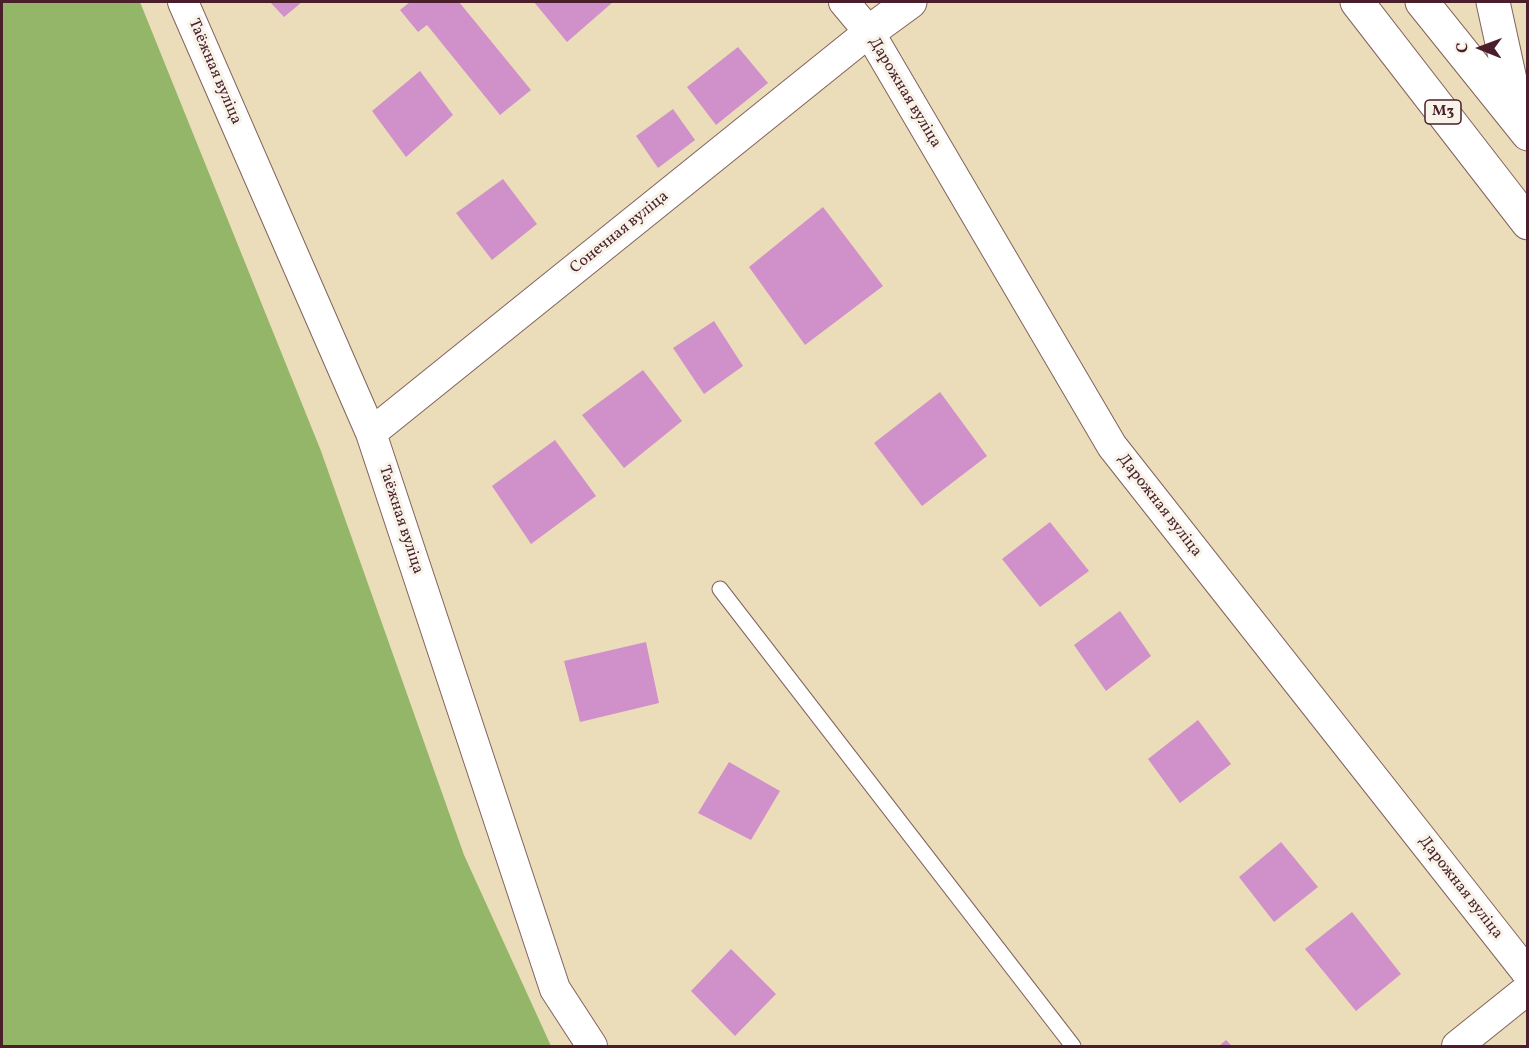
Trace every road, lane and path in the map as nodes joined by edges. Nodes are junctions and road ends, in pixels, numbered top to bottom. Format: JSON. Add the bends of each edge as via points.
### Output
{"nodes":[{"id":1,"x":183,"y":2,"type":"edge"},
{"id":2,"x":844,"y":2,"type":"edge"},
{"id":3,"x":910,"y":2,"type":"edge"},
{"id":4,"x":1357,"y":2,"type":"edge"},
{"id":5,"x":1422,"y":2,"type":"edge"},
{"id":6,"x":1493,"y":2,"type":"edge"},
{"id":7,"x":868,"y":32,"type":"junction"},
{"id":8,"x":1523,"y":129,"type":"edge"},
{"id":9,"x":1527,"y":223,"type":"edge"},
{"id":10,"x":371,"y":434,"type":"junction"},
{"id":11,"x":720,"y":588,"type":"dead end"},
{"id":12,"x":1527,"y":974,"type":"edge"},
{"id":13,"x":1527,"y":989,"type":"edge"},
{"id":14,"x":592,"y":1047,"type":"edge"},
{"id":15,"x":1073,"y":1047,"type":"edge"},
{"id":16,"x":1457,"y":1047,"type":"edge"}],
"edges":[{"from":1,"to":10,"type":"street","name":"Таёжная вуліца"},
{"from":2,"to":7,"type":"street","name":"Дарожная вуліца"},
{"from":3,"to":7,"type":"highway"},
{"from":4,"to":9,"type":"highway","number":"М3"},
{"from":5,"to":8,"type":"highway"},
{"from":6,"to":8,"type":"highway"},
{"from":7,"to":10,"type":"street","name":"Сонечная вуліца"},
{"from":7,"to":12,"type":"street","name":"Дарожная вуліца","via":[[1112,446]]},
{"from":10,"to":14,"type":"street","name":"Таёжная вуліца","via":[[555,989]]},
{"from":11,"to":15,"type":"lane"},
{"from":13,"to":16,"type":"street"}]}
